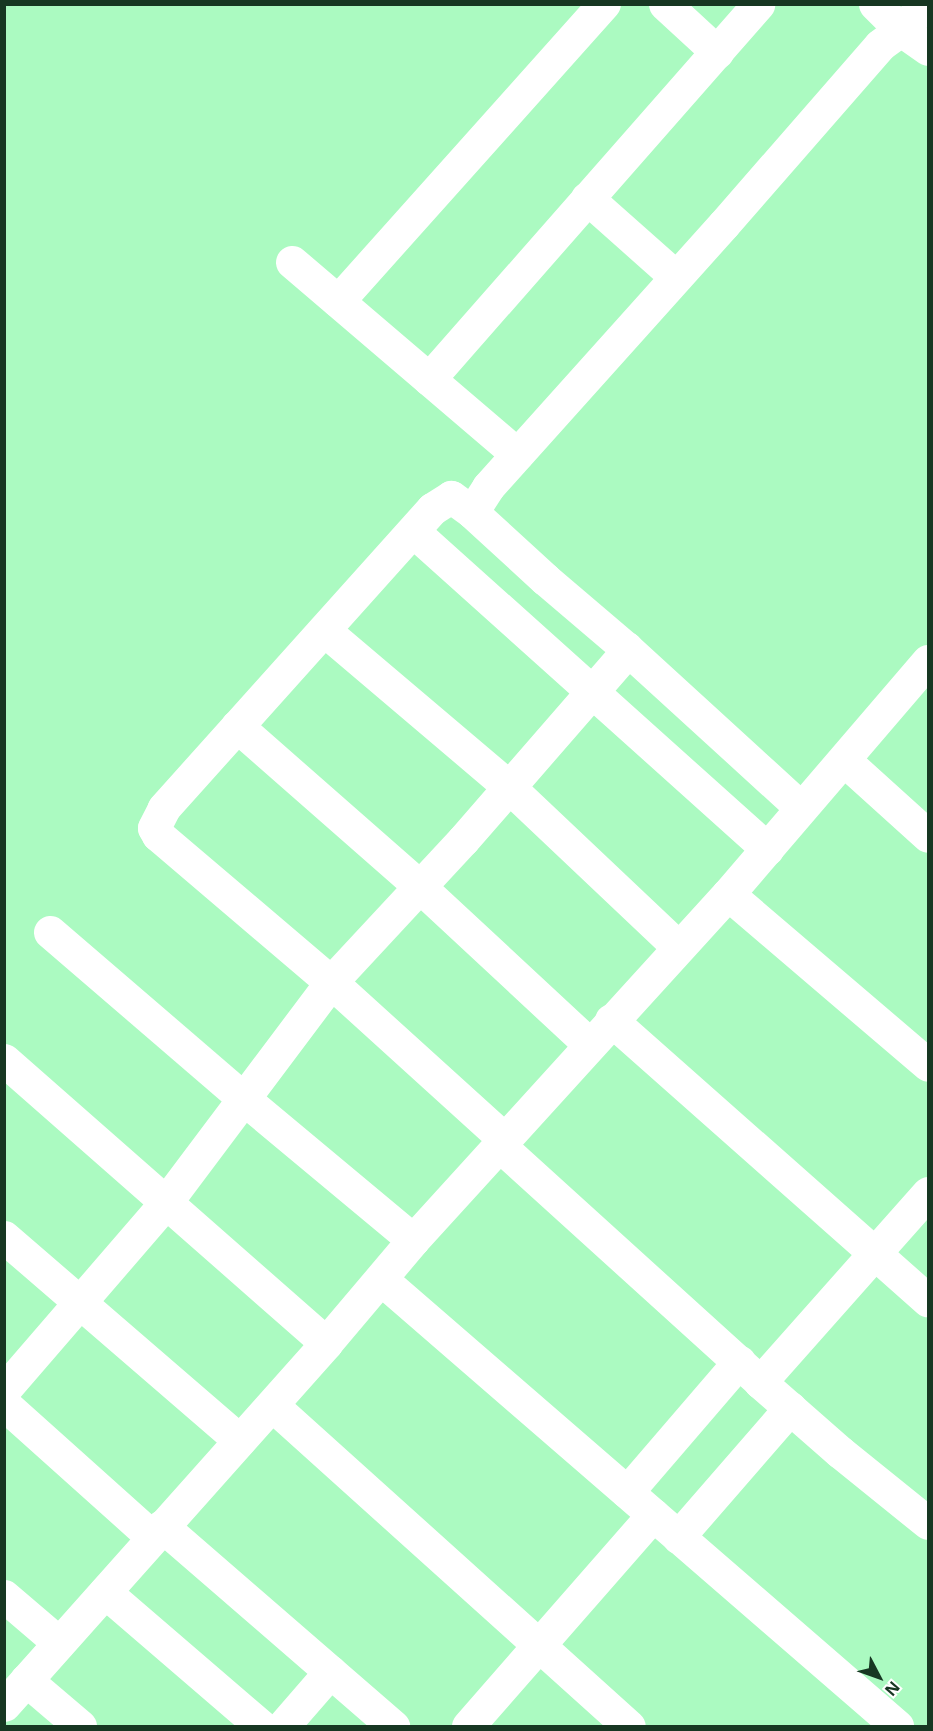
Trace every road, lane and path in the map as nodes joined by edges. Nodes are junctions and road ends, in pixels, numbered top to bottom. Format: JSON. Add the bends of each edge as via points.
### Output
{"nodes":[{"id":1,"x":604,"y":4,"type":"edge"},
{"id":2,"x":665,"y":4,"type":"edge"},
{"id":3,"x":758,"y":4,"type":"edge"},
{"id":4,"x":875,"y":4,"type":"edge"},
{"id":5,"x":925,"y":4,"type":"edge"},
{"id":6,"x":901,"y":30,"type":"junction"},
{"id":7,"x":928,"y":49,"type":"edge"},
{"id":8,"x":717,"y":52,"type":"junction"},
{"id":9,"x":587,"y":198,"type":"junction"},
{"id":10,"x":292,"y":262,"type":"dead end"},
{"id":11,"x":675,"y":276,"type":"junction"},
{"id":12,"x":338,"y":301,"type":"junction"},
{"id":13,"x":429,"y":379,"type":"junction"},
{"id":14,"x":517,"y":454,"type":"junction"},
{"id":15,"x":472,"y":512,"type":"junction"},
{"id":16,"x":413,"y":531,"type":"junction"},
{"id":17,"x":324,"y":630,"type":"junction"},
{"id":18,"x":626,"y":648,"type":"junction"},
{"id":19,"x":928,"y":662,"type":"edge"},
{"id":20,"x":593,"y":691,"type":"junction"},
{"id":21,"x":237,"y":726,"type":"junction"},
{"id":22,"x":844,"y":760,"type":"junction"},
{"id":23,"x":510,"y":788,"type":"junction"},
{"id":24,"x":801,"y":808,"type":"junction"},
{"id":25,"x":928,"y":836,"type":"edge"},
{"id":26,"x":767,"y":849,"type":"junction"},
{"id":27,"x":419,"y":886,"type":"junction"},
{"id":28,"x":728,"y":894,"type":"junction"},
{"id":29,"x":50,"y":932,"type":"dead end"},
{"id":30,"x":678,"y":947,"type":"junction"},
{"id":31,"x":331,"y":982,"type":"junction"},
{"id":32,"x":610,"y":1020,"type":"junction"},
{"id":33,"x":589,"y":1044,"type":"junction"},
{"id":34,"x":4,"y":1060,"type":"edge"},
{"id":35,"x":928,"y":1065,"type":"edge"},
{"id":36,"x":244,"y":1100,"type":"junction"},
{"id":37,"x":501,"y":1142,"type":"junction"},
{"id":38,"x":928,"y":1193,"type":"edge"},
{"id":39,"x":166,"y":1202,"type":"junction"},
{"id":40,"x":4,"y":1237,"type":"edge"},
{"id":41,"x":413,"y":1240,"type":"junction"},
{"id":42,"x":874,"y":1252,"type":"junction"},
{"id":43,"x":381,"y":1279,"type":"junction"},
{"id":44,"x":928,"y":1300,"type":"edge"},
{"id":45,"x":82,"y":1303,"type":"junction"},
{"id":46,"x":326,"y":1343,"type":"junction"},
{"id":47,"x":750,"y":1372,"type":"junction"},
{"id":48,"x":4,"y":1390,"type":"edge"},
{"id":49,"x":4,"y":1404,"type":"edge"},
{"id":50,"x":272,"y":1405,"type":"junction"},
{"id":51,"x":790,"y":1408,"type":"junction"},
{"id":52,"x":239,"y":1440,"type":"junction"},
{"id":53,"x":627,"y":1492,"type":"junction"},
{"id":54,"x":653,"y":1515,"type":"junction"},
{"id":55,"x":928,"y":1523,"type":"edge"},
{"id":56,"x":157,"y":1531,"type":"junction"},
{"id":57,"x":678,"y":1537,"type":"junction"},
{"id":58,"x":105,"y":1592,"type":"junction"},
{"id":59,"x":4,"y":1596,"type":"edge"},
{"id":60,"x":59,"y":1643,"type":"junction"},
{"id":61,"x":538,"y":1646,"type":"junction"},
{"id":62,"x":330,"y":1672,"type":"junction"},
{"id":63,"x":26,"y":1680,"type":"junction"},
{"id":64,"x":4,"y":1705,"type":"edge"},
{"id":65,"x":80,"y":1726,"type":"edge"},
{"id":66,"x":261,"y":1726,"type":"edge"},
{"id":67,"x":283,"y":1726,"type":"edge"},
{"id":68,"x":393,"y":1726,"type":"edge"},
{"id":69,"x":468,"y":1726,"type":"edge"},
{"id":70,"x":629,"y":1726,"type":"edge"},
{"id":71,"x":897,"y":1726,"type":"edge"}],
"edges":[{"from":1,"to":12,"type":"street"},
{"from":2,"to":8,"type":"street"},
{"from":3,"to":8,"type":"street"},
{"from":4,"to":6,"type":"street"},
{"from":5,"to":6,"type":"street"},
{"from":6,"to":7,"type":"street"},
{"from":6,"to":11,"type":"street","via":[[880,45]]},
{"from":8,"to":9,"type":"street"},
{"from":9,"to":11,"type":"street"},
{"from":9,"to":13,"type":"street"},
{"from":10,"to":12,"type":"street"},
{"from":11,"to":14,"type":"street"},
{"from":12,"to":13,"type":"street"},
{"from":13,"to":14,"type":"street"},
{"from":14,"to":15,"type":"street"},
{"from":15,"to":16,"type":"street","via":[[452,497],[442,501]]},
{"from":15,"to":18,"type":"street"},
{"from":16,"to":17,"type":"street"},
{"from":16,"to":20,"type":"street"},
{"from":17,"to":21,"type":"street"},
{"from":17,"to":23,"type":"street"},
{"from":18,"to":20,"type":"street"},
{"from":18,"to":24,"type":"street"},
{"from":19,"to":22,"type":"street"},
{"from":20,"to":23,"type":"street"},
{"from":20,"to":26,"type":"street"},
{"from":21,"to":27,"type":"street"},
{"from":21,"to":31,"type":"street","via":[[164,808],[154,828],[166,843]]},
{"from":22,"to":24,"type":"street"},
{"from":22,"to":25,"type":"street"},
{"from":23,"to":27,"type":"street"},
{"from":23,"to":30,"type":"street"},
{"from":24,"to":26,"type":"street"},
{"from":26,"to":28,"type":"street"},
{"from":27,"to":31,"type":"street"},
{"from":27,"to":33,"type":"street"},
{"from":28,"to":30,"type":"street"},
{"from":28,"to":35,"type":"street"},
{"from":29,"to":36,"type":"street"},
{"from":30,"to":32,"type":"street"},
{"from":31,"to":36,"type":"street"},
{"from":31,"to":37,"type":"street"},
{"from":32,"to":33,"type":"street"},
{"from":32,"to":42,"type":"street"},
{"from":33,"to":37,"type":"street"},
{"from":34,"to":39,"type":"street"},
{"from":36,"to":39,"type":"street"},
{"from":36,"to":41,"type":"street"},
{"from":37,"to":41,"type":"street"},
{"from":37,"to":47,"type":"street"},
{"from":38,"to":42,"type":"street"},
{"from":39,"to":45,"type":"street"},
{"from":39,"to":46,"type":"street"},
{"from":40,"to":45,"type":"street"},
{"from":41,"to":43,"type":"street"},
{"from":42,"to":44,"type":"street"},
{"from":42,"to":47,"type":"street"},
{"from":43,"to":46,"type":"street"},
{"from":43,"to":53,"type":"street"},
{"from":45,"to":48,"type":"street"},
{"from":45,"to":52,"type":"street"},
{"from":46,"to":50,"type":"street"},
{"from":47,"to":51,"type":"street"},
{"from":47,"to":53,"type":"street"},
{"from":49,"to":56,"type":"street"},
{"from":50,"to":52,"type":"street"},
{"from":50,"to":61,"type":"street"},
{"from":51,"to":55,"type":"street"},
{"from":51,"to":57,"type":"street"},
{"from":52,"to":56,"type":"street"},
{"from":53,"to":54,"type":"street"},
{"from":54,"to":57,"type":"street"},
{"from":54,"to":61,"type":"street"},
{"from":56,"to":58,"type":"street"},
{"from":56,"to":62,"type":"street"},
{"from":57,"to":71,"type":"street"},
{"from":58,"to":60,"type":"street"},
{"from":58,"to":66,"type":"street"},
{"from":59,"to":60,"type":"street"},
{"from":60,"to":63,"type":"street"},
{"from":61,"to":69,"type":"street"},
{"from":61,"to":70,"type":"street"},
{"from":62,"to":67,"type":"street"},
{"from":62,"to":68,"type":"street"},
{"from":63,"to":64,"type":"street"},
{"from":63,"to":65,"type":"street"}]}
